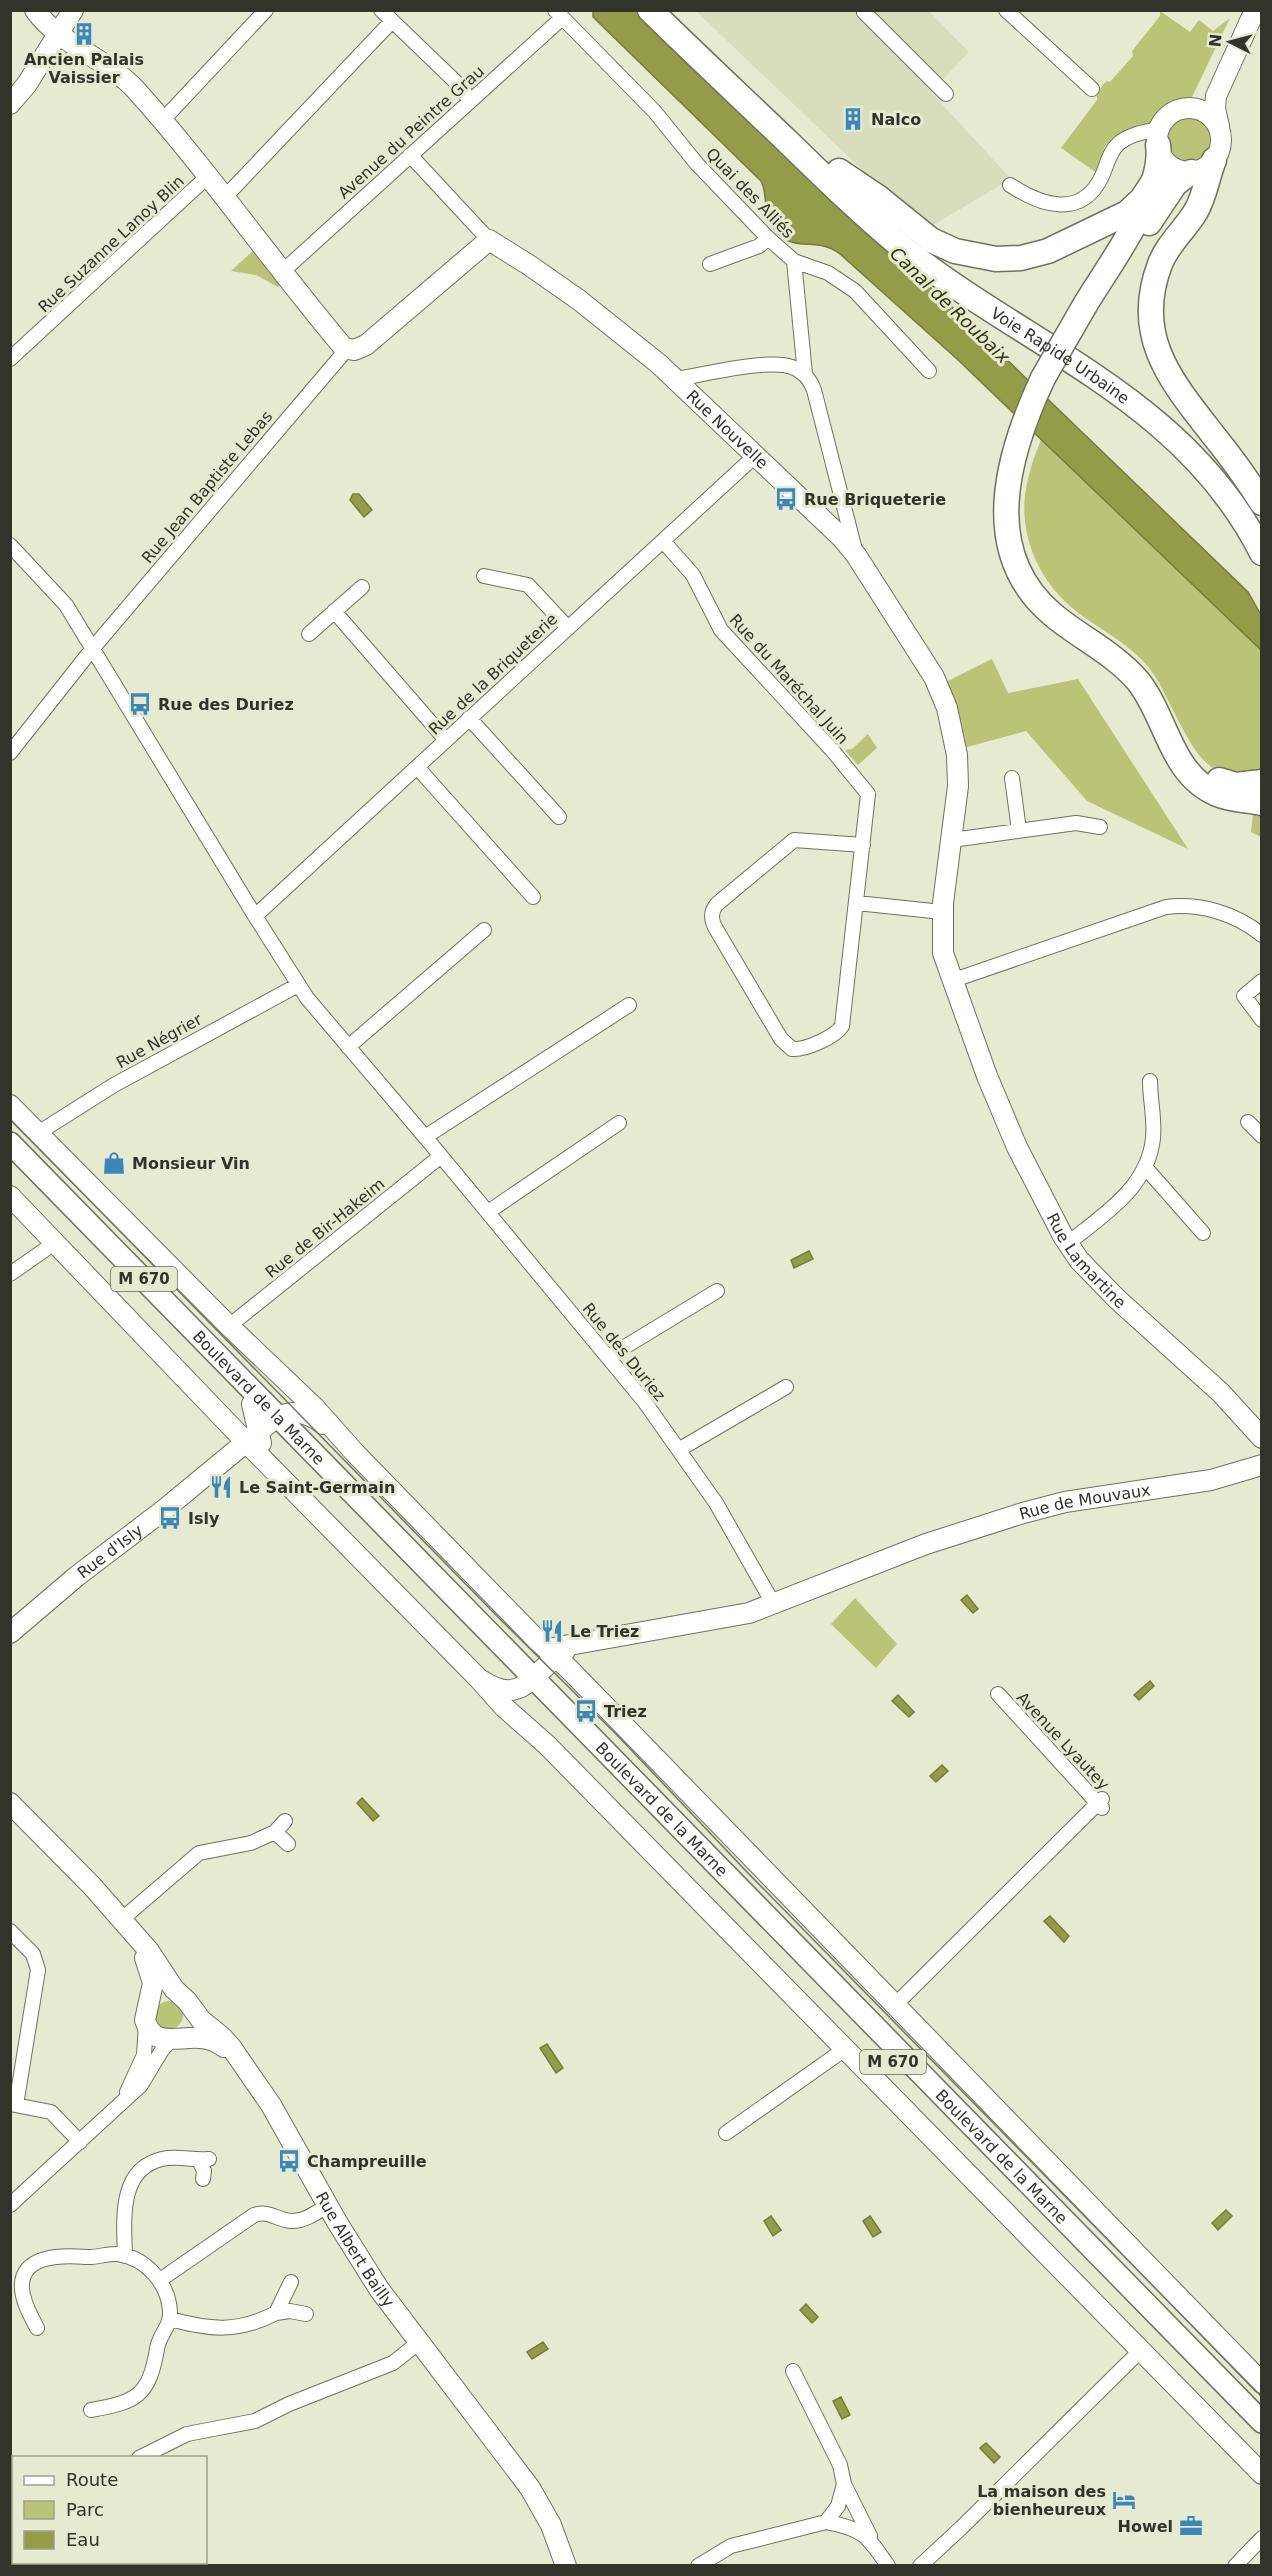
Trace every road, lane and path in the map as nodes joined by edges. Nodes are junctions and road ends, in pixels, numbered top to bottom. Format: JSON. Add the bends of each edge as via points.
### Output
{"nodes":[{"id":1,"x":35,"y":10,"type":"edge"},
{"id":2,"x":73,"y":10,"type":"edge"},
{"id":3,"x":266,"y":10,"type":"edge"},
{"id":4,"x":381,"y":10,"type":"edge"},
{"id":5,"x":650,"y":10,"type":"edge"},
{"id":6,"x":670,"y":10,"type":"edge"},
{"id":7,"x":1006,"y":10,"type":"edge"},
{"id":8,"x":1245,"y":10,"type":"edge"},
{"id":9,"x":1254,"y":10,"type":"edge"},
{"id":10,"x":865,"y":11,"type":"edge"},
{"id":11,"x":558,"y":14,"type":"edge"},
{"id":12,"x":392,"y":21,"type":"junction"},
{"id":13,"x":58,"y":34,"type":"junction"},
{"id":14,"x":1092,"y":89,"type":"dead end"},
{"id":15,"x":946,"y":94,"type":"dead end"},
{"id":16,"x":469,"y":100,"type":"junction"},
{"id":17,"x":10,"y":104,"type":"edge"},
{"id":18,"x":1180,"y":109,"type":"junction"},
{"id":19,"x":162,"y":121,"type":"junction"},
{"id":20,"x":1220,"y":129,"type":"junction"},
{"id":21,"x":1158,"y":138,"type":"junction"},
{"id":22,"x":410,"y":155,"type":"junction"},
{"id":23,"x":1214,"y":160,"type":"junction"},
{"id":24,"x":839,"y":171,"type":"junction"},
{"id":25,"x":1191,"y":172,"type":"junction"},
{"id":26,"x":207,"y":177,"type":"junction"},
{"id":27,"x":1155,"y":179,"type":"junction"},
{"id":28,"x":1010,"y":185,"type":"dead end"},
{"id":29,"x":225,"y":197,"type":"junction"},
{"id":30,"x":768,"y":238,"type":"junction"},
{"id":31,"x":489,"y":240,"type":"junction"},
{"id":32,"x":794,"y":261,"type":"junction"},
{"id":33,"x":710,"y":264,"type":"dead end"},
{"id":34,"x":282,"y":272,"type":"junction"},
{"id":35,"x":1089,"y":308,"type":"junction"},
{"id":36,"x":347,"y":349,"type":"junction"},
{"id":37,"x":10,"y":359,"type":"edge"},
{"id":38,"x":929,"y":371,"type":"dead end"},
{"id":39,"x":804,"y":374,"type":"junction"},
{"id":40,"x":675,"y":379,"type":"junction"},
{"id":41,"x":755,"y":456,"type":"junction"},
{"id":42,"x":1018,"y":462,"type":"junction"},
{"id":43,"x":1262,"y":503,"type":"edge"},
{"id":44,"x":1262,"y":521,"type":"edge"},
{"id":45,"x":663,"y":541,"type":"junction"},
{"id":46,"x":10,"y":545,"type":"edge"},
{"id":47,"x":856,"y":555,"type":"junction"},
{"id":48,"x":1261,"y":557,"type":"edge"},
{"id":49,"x":484,"y":576,"type":"dead end"},
{"id":50,"x":362,"y":586,"type":"dead end"},
{"id":51,"x":334,"y":611,"type":"junction"},
{"id":52,"x":568,"y":628,"type":"junction"},
{"id":53,"x":309,"y":634,"type":"dead end"},
{"id":54,"x":93,"y":648,"type":"junction"},
{"id":55,"x":470,"y":718,"type":"junction"},
{"id":56,"x":446,"y":740,"type":"junction"},
{"id":57,"x":10,"y":753,"type":"edge"},
{"id":58,"x":417,"y":767,"type":"junction"},
{"id":59,"x":1012,"y":778,"type":"dead end"},
{"id":60,"x":1262,"y":782,"type":"edge"},
{"id":61,"x":1262,"y":803,"type":"edge"},
{"id":62,"x":559,"y":817,"type":"dead end"},
{"id":63,"x":1100,"y":827,"type":"dead end"},
{"id":64,"x":1019,"y":830,"type":"junction"},
{"id":65,"x":952,"y":840,"type":"junction"},
{"id":66,"x":863,"y":845,"type":"junction"},
{"id":67,"x":534,"y":897,"type":"dead end"},
{"id":68,"x":857,"y":903,"type":"junction"},
{"id":69,"x":942,"y":912,"type":"junction"},
{"id":70,"x":255,"y":916,"type":"junction"},
{"id":71,"x":484,"y":930,"type":"dead end"},
{"id":72,"x":1262,"y":935,"type":"edge"},
{"id":73,"x":951,"y":981,"type":"junction"},
{"id":74,"x":1262,"y":981,"type":"edge"},
{"id":75,"x":298,"y":985,"type":"junction"},
{"id":76,"x":629,"y":1005,"type":"dead end"},
{"id":77,"x":1262,"y":1020,"type":"edge"},
{"id":78,"x":348,"y":1047,"type":"junction"},
{"id":79,"x":1150,"y":1082,"type":"dead end"},
{"id":80,"x":10,"y":1105,"type":"edge"},
{"id":81,"x":1248,"y":1122,"type":"dead end"},
{"id":82,"x":619,"y":1123,"type":"dead end"},
{"id":83,"x":38,"y":1132,"type":"junction"},
{"id":84,"x":1262,"y":1136,"type":"edge"},
{"id":85,"x":426,"y":1137,"type":"junction"},
{"id":86,"x":10,"y":1143,"type":"edge"},
{"id":87,"x":441,"y":1156,"type":"junction"},
{"id":88,"x":10,"y":1159,"type":"edge"},
{"id":89,"x":1145,"y":1167,"type":"junction"},
{"id":90,"x":10,"y":1196,"type":"edge"},
{"id":91,"x":488,"y":1212,"type":"junction"},
{"id":92,"x":1203,"y":1233,"type":"dead end"},
{"id":93,"x":56,"y":1242,"type":"junction"},
{"id":94,"x":1067,"y":1244,"type":"junction"},
{"id":95,"x":10,"y":1274,"type":"edge"},
{"id":96,"x":717,"y":1292,"type":"dead end"},
{"id":97,"x":229,"y":1326,"type":"junction"},
{"id":98,"x":608,"y":1357,"type":"junction"},
{"id":99,"x":786,"y":1387,"type":"dead end"},
{"id":100,"x":262,"y":1428,"type":"junction"},
{"id":101,"x":1262,"y":1438,"type":"edge"},
{"id":102,"x":680,"y":1449,"type":"junction"},
{"id":103,"x":355,"y":1453,"type":"junction"},
{"id":104,"x":1262,"y":1465,"type":"edge"},
{"id":105,"x":774,"y":1605,"type":"junction"},
{"id":106,"x":10,"y":1633,"type":"edge"},
{"id":107,"x":552,"y":1653,"type":"junction"},
{"id":108,"x":478,"y":1678,"type":"junction"},
{"id":109,"x":529,"y":1681,"type":"junction"},
{"id":110,"x":998,"y":1694,"type":"dead end"},
{"id":111,"x":10,"y":1803,"type":"edge"},
{"id":112,"x":285,"y":1821,"type":"dead end"},
{"id":113,"x":275,"y":1832,"type":"junction"},
{"id":114,"x":288,"y":1844,"type":"dead end"},
{"id":115,"x":121,"y":1920,"type":"junction"},
{"id":116,"x":10,"y":1931,"type":"edge"},
{"id":117,"x":186,"y":2001,"type":"junction"},
{"id":118,"x":895,"y":2005,"type":"junction"},
{"id":119,"x":146,"y":2014,"type":"junction"},
{"id":120,"x":175,"y":2039,"type":"junction"},
{"id":121,"x":845,"y":2049,"type":"junction"},
{"id":122,"x":241,"y":2062,"type":"junction"},
{"id":123,"x":13,"y":2104,"type":"edge"},
{"id":124,"x":121,"y":2104,"type":"junction"},
{"id":125,"x":726,"y":2133,"type":"dead end"},
{"id":126,"x":80,"y":2142,"type":"junction"},
{"id":127,"x":203,"y":2179,"type":"dead end"},
{"id":128,"x":10,"y":2205,"type":"edge"},
{"id":129,"x":327,"y":2206,"type":"junction"},
{"id":130,"x":125,"y":2256,"type":"junction"},
{"id":131,"x":160,"y":2280,"type":"junction"},
{"id":132,"x":291,"y":2282,"type":"dead end"},
{"id":133,"x":276,"y":2313,"type":"junction"},
{"id":134,"x":306,"y":2314,"type":"dead end"},
{"id":135,"x":170,"y":2319,"type":"junction"},
{"id":136,"x":37,"y":2328,"type":"dead end"},
{"id":137,"x":418,"y":2343,"type":"junction"},
{"id":138,"x":1141,"y":2350,"type":"junction"},
{"id":139,"x":793,"y":2371,"type":"dead end"},
{"id":140,"x":1262,"y":2383,"type":"edge"},
{"id":141,"x":91,"y":2410,"type":"dead end"},
{"id":142,"x":1262,"y":2422,"type":"edge"},
{"id":143,"x":1262,"y":2438,"type":"edge"},
{"id":144,"x":141,"y":2456,"type":"edge"},
{"id":145,"x":1262,"y":2474,"type":"edge"},
{"id":146,"x":844,"y":2484,"type":"junction"},
{"id":147,"x":826,"y":2522,"type":"junction"},
{"id":148,"x":1262,"y":2538,"type":"edge"},
{"id":149,"x":873,"y":2543,"type":"junction"},
{"id":150,"x":566,"y":2565,"type":"edge"},
{"id":151,"x":698,"y":2565,"type":"edge"},
{"id":152,"x":888,"y":2565,"type":"edge"},
{"id":153,"x":920,"y":2565,"type":"edge"},
{"id":154,"x":1235,"y":2565,"type":"edge"}],
"edges":[{"from":1,"to":13,"type":"street"},
{"from":2,"to":13,"type":"street"},
{"from":3,"to":19,"type":"street"},
{"from":4,"to":12,"type":"street"},
{"from":5,"to":48,"type":"highway","name":"Voie Rapide Urbaine","via":[[905,249],[969,296],[1127,398],[1169,432],[1218,485]]},
{"from":6,"to":24,"type":"highway","name":"Voie Rapide Urbaine"},
{"from":7,"to":14,"type":"street"},
{"from":8,"to":18,"type":"street","via":[[1208,91],[1199,101]]},
{"from":9,"to":20,"type":"street","via":[[1216,96]]},
{"from":10,"to":15,"type":"street"},
{"from":11,"to":16,"type":"street","name":"Avenue du Peintre Grau"},
{"from":11,"to":30,"type":"street","name":"Quai des Alliés","via":[[655,112],[697,164]]},
{"from":12,"to":16,"type":"street","via":[[462,88]]},
{"from":12,"to":29,"type":"street"},
{"from":13,"to":17,"type":"street"},
{"from":13,"to":19,"type":"street","via":[[118,74]]},
{"from":16,"to":22,"type":"street","name":"Avenue du Peintre Grau"},
{"from":18,"to":20,"type":"street","via":[[1206,112]]},
{"from":18,"to":21,"type":"street","via":[[1167,117]]},
{"from":19,"to":26,"type":"street"},
{"from":20,"to":23,"type":"street","via":[[1221,145]]},
{"from":21,"to":25,"type":"street","via":[[1164,159],[1171,166]]},
{"from":21,"to":27,"type":"highway"},
{"from":21,"to":28,"type":"street","via":[[1137,133],[1119,143],[1098,184],[1074,204],[1039,200]]},
{"from":22,"to":31,"type":"street"},
{"from":22,"to":34,"type":"street","name":"Avenue du Peintre Grau"},
{"from":23,"to":25,"type":"street"},
{"from":23,"to":43,"type":"highway","via":[[1198,207],[1160,265],[1151,300],[1152,326],[1160,356],[1176,388]]},
{"from":24,"to":27,"type":"highway","via":[[931,240],[955,251],[996,260],[1048,251],[1127,213]]},
{"from":24,"to":44,"type":"highway","name":"Voie Rapide Urbaine","via":[[893,221],[948,263],[1154,399],[1214,456]]},
{"from":25,"to":35,"type":"highway","via":[[1175,184]]},
{"from":26,"to":29,"type":"street"},
{"from":26,"to":37,"type":"street","name":"Rue Suzanne Lanoy Blin"},
{"from":27,"to":35,"type":"highway"},
{"from":29,"to":34,"type":"street"},
{"from":30,"to":32,"type":"street","name":"Quai des Alliés"},
{"from":30,"to":33,"type":"street","via":[[759,246]]},
{"from":31,"to":36,"type":"street","via":[[372,341],[362,348]]},
{"from":31,"to":40,"type":"street","name":"Rue Nouvelle","via":[[579,300]]},
{"from":32,"to":38,"type":"street","name":"Quai des Alliés","via":[[844,282]]},
{"from":32,"to":39,"type":"street"},
{"from":34,"to":36,"type":"street"},
{"from":35,"to":42,"type":"highway"},
{"from":36,"to":54,"type":"street","name":"Rue Jean Baptiste Lebas"},
{"from":39,"to":40,"type":"street","via":[[789,365],[770,364]]},
{"from":39,"to":47,"type":"street","via":[[814,390]]},
{"from":40,"to":41,"type":"street","name":"Rue Nouvelle"},
{"from":41,"to":45,"type":"street","name":"Rue de la Briqueterie"},
{"from":41,"to":47,"type":"street","name":"Rue Nouvelle"},
{"from":42,"to":60,"type":"highway","via":[[1020,537],[1029,566],[1047,592],[1068,613],[1144,671],[1199,767],[1225,783]]},
{"from":42,"to":61,"type":"highway","via":[[1006,491],[1007,527],[1017,564],[1030,589],[1050,612],[1119,663],[1139,683],[1190,775],[1216,794]]},
{"from":45,"to":52,"type":"street","name":"Rue de la Briqueterie"},
{"from":45,"to":66,"type":"street","name":"Rue du Maréchal Juin","via":[[693,575],[721,630],[866,790]]},
{"from":46,"to":54,"type":"street","name":"Rue des Duriez","via":[[58,594]]},
{"from":47,"to":65,"type":"street","name":"Rue Nouvelle","via":[[934,677],[947,708],[958,775]]},
{"from":49,"to":52,"type":"street","via":[[528,585]]},
{"from":50,"to":51,"type":"street"},
{"from":51,"to":53,"type":"street"},
{"from":51,"to":56,"type":"street"},
{"from":52,"to":55,"type":"street","name":"Rue de la Briqueterie"},
{"from":54,"to":57,"type":"street","name":"Rue Jean Baptiste Lebas"},
{"from":54,"to":70,"type":"street","name":"Rue des Duriez"},
{"from":55,"to":56,"type":"street","name":"Rue de la Briqueterie"},
{"from":55,"to":62,"type":"street"},
{"from":56,"to":58,"type":"street","name":"Rue de la Briqueterie"},
{"from":58,"to":67,"type":"street"},
{"from":58,"to":70,"type":"street","name":"Rue de la Briqueterie"},
{"from":59,"to":64,"type":"street"},
{"from":63,"to":64,"type":"street","via":[[1076,823]]},
{"from":64,"to":65,"type":"street"},
{"from":65,"to":69,"type":"street","name":"Rue Lamartine"},
{"from":66,"to":68,"type":"street","name":"Rue du Maréchal Juin"},
{"from":66,"to":68,"type":"street","name":"Rue du Maréchal Juin","via":[[794,840],[712,911],[716,929],[788,1047],[801,1048],[842,1026]]},
{"from":68,"to":69,"type":"street"},
{"from":69,"to":73,"type":"street","name":"Rue Lamartine","via":[[943,952]]},
{"from":70,"to":75,"type":"street","name":"Rue des Duriez"},
{"from":71,"to":78,"type":"street"},
{"from":72,"to":73,"type":"street","via":[[1219,912],[1193,906],[1166,907]]},
{"from":73,"to":94,"type":"street","name":"Rue Lamartine","via":[[1012,1136]]},
{"from":74,"to":77,"type":"street","via":[[1244,996]]},
{"from":75,"to":78,"type":"street","name":"Rue des Duriez"},
{"from":75,"to":83,"type":"street","name":"Rue Négrier","via":[[114,1085]]},
{"from":76,"to":85,"type":"street"},
{"from":78,"to":85,"type":"street","name":"Rue des Duriez"},
{"from":79,"to":89,"type":"street","via":[[1154,1130]]},
{"from":80,"to":83,"type":"street","name":"Boulevard de la Marne"},
{"from":81,"to":84,"type":"street"},
{"from":82,"to":91,"type":"street"},
{"from":83,"to":97,"type":"street","name":"Boulevard de la Marne"},
{"from":85,"to":87,"type":"street","name":"Rue des Duriez"},
{"from":86,"to":100,"type":"main road","name":"Boulevard de la Marne","number":"M 670"},
{"from":87,"to":91,"type":"street","name":"Rue des Duriez"},
{"from":87,"to":97,"type":"street","name":"Rue de Bir-Hakeim"},
{"from":88,"to":100,"type":"main road","name":"Boulevard de la Marne","number":"M 670","via":[[252,1404]]},
{"from":89,"to":92,"type":"street"},
{"from":89,"to":94,"type":"street","via":[[1130,1191]]},
{"from":90,"to":93,"type":"street","name":"Boulevard de la Marne"},
{"from":91,"to":98,"type":"street","name":"Rue des Duriez"},
{"from":93,"to":95,"type":"street"},
{"from":93,"to":100,"type":"street","name":"Boulevard de la Marne"},
{"from":94,"to":101,"type":"street","name":"Rue Lamartine","via":[[1098,1281],[1221,1394]]},
{"from":96,"to":98,"type":"street"},
{"from":97,"to":103,"type":"street","name":"Boulevard de la Marne","via":[[308,1401]]},
{"from":98,"to":102,"type":"street","name":"Rue des Duriez"},
{"from":99,"to":102,"type":"street"},
{"from":100,"to":103,"type":"street","via":[[295,1413],[311,1416]]},
{"from":100,"to":106,"type":"street","name":"Rue d'Isly"},
{"from":100,"to":108,"type":"street","name":"Boulevard de la Marne","via":[[291,1486]]},
{"from":100,"to":109,"type":"main road","name":"Boulevard de la Marne","number":"M 670"},
{"from":102,"to":105,"type":"street","name":"Rue des Duriez"},
{"from":103,"to":107,"type":"street","name":"Boulevard de la Marne"},
{"from":104,"to":105,"type":"street","name":"Rue de Mouvaux","via":[[1211,1480],[1051,1505],[909,1550]]},
{"from":105,"to":107,"type":"street","name":"Rue de Mouvaux"},
{"from":107,"to":109,"type":"street"},
{"from":107,"to":118,"type":"street","name":"Boulevard de la Marne"},
{"from":108,"to":109,"type":"street","via":[[504,1691]]},
{"from":108,"to":121,"type":"street","name":"Boulevard de la Marne"},
{"from":109,"to":142,"type":"main road","name":"Boulevard de la Marne","number":"M 670"},
{"from":109,"to":143,"type":"main road","name":"Boulevard de la Marne","number":"M 670"},
{"from":110,"to":118,"type":"street","name":"Avenue Lyautey","via":[[1101,1804]]},
{"from":111,"to":115,"type":"street"},
{"from":112,"to":113,"type":"street"},
{"from":113,"to":114,"type":"street"},
{"from":113,"to":115,"type":"street","via":[[251,1843],[199,1853]]},
{"from":115,"to":117,"type":"street"},
{"from":115,"to":119,"type":"street","via":[[152,1976]]},
{"from":116,"to":123,"type":"street","via":[[33,1954],[38,1970]]},
{"from":117,"to":119,"type":"street","via":[[164,1992],[154,1997]]},
{"from":117,"to":120,"type":"street","via":[[192,2023],[187,2032]]},
{"from":117,"to":122,"type":"street"},
{"from":118,"to":140,"type":"street","name":"Boulevard de la Marne"},
{"from":119,"to":120,"type":"street","via":[[157,2037]]},
{"from":119,"to":124,"type":"street","via":[[144,2055]]},
{"from":120,"to":122,"type":"street","via":[[201,2036],[214,2040]]},
{"from":120,"to":124,"type":"street","via":[[162,2050],[147,2078]]},
{"from":121,"to":125,"type":"street"},
{"from":121,"to":138,"type":"street","name":"Boulevard de la Marne"},
{"from":122,"to":129,"type":"street","name":"Rue Albert Bailly","via":[[274,2110]]},
{"from":123,"to":126,"type":"street","via":[[51,2112]]},
{"from":124,"to":126,"type":"street"},
{"from":126,"to":128,"type":"street"},
{"from":127,"to":130,"type":"street","via":[[204,2159],[162,2159],[136,2176],[125,2200]]},
{"from":129,"to":131,"type":"street","via":[[297,2221],[269,2213],[254,2215]]},
{"from":129,"to":137,"type":"street","name":"Rue Albert Bailly"},
{"from":130,"to":131,"type":"street","via":[[137,2260]]},
{"from":130,"to":136,"type":"street","via":[[54,2256],[33,2266],[24,2277],[22,2291]]},
{"from":131,"to":135,"type":"street"},
{"from":132,"to":133,"type":"street"},
{"from":133,"to":134,"type":"street"},
{"from":133,"to":135,"type":"street","via":[[236,2328],[206,2327]]},
{"from":135,"to":141,"type":"street","via":[[157,2346],[151,2378],[142,2390],[125,2402]]},
{"from":137,"to":144,"type":"street","via":[[393,2363],[255,2421],[187,2434]]},
{"from":137,"to":150,"type":"street","name":"Rue Albert Bailly","via":[[531,2488]]},
{"from":138,"to":145,"type":"street","name":"Boulevard de la Marne"},
{"from":138,"to":153,"type":"street"},
{"from":139,"to":146,"type":"street","via":[[840,2465]]},
{"from":146,"to":147,"type":"street","via":[[838,2506]]},
{"from":146,"to":149,"type":"street"},
{"from":147,"to":149,"type":"street","via":[[856,2529]]},
{"from":147,"to":151,"type":"street","via":[[731,2546]]},
{"from":148,"to":154,"type":"street"},
{"from":149,"to":152,"type":"street"}]}
